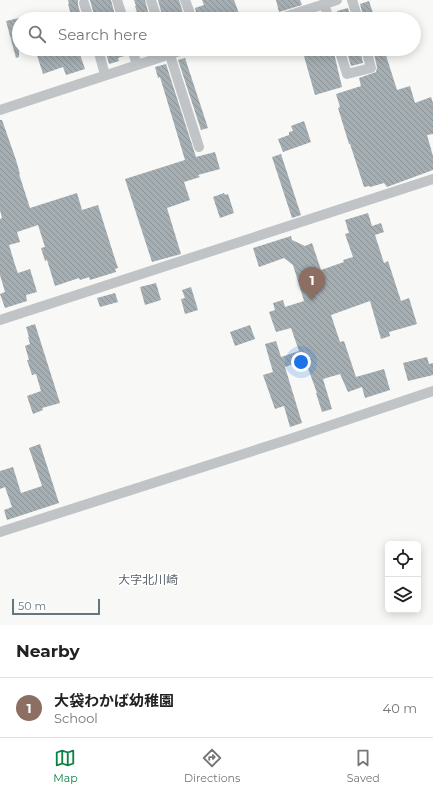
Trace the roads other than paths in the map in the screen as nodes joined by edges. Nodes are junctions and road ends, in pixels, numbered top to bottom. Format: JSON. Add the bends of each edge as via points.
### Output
{"nodes":[{"id":1,"x":117,"y":0,"type":"edge"},
{"id":2,"x":151,"y":0,"type":"edge"},
{"id":3,"x":185,"y":0,"type":"edge"},
{"id":4,"x":337,"y":0,"type":"edge"},
{"id":5,"x":352,"y":0,"type":"edge"},
{"id":6,"x":84,"y":2,"type":"dead end"},
{"id":7,"x":308,"y":4,"type":"edge"},
{"id":8,"x":324,"y":4,"type":"junction"},
{"id":9,"x":87,"y":12,"type":"edge"},
{"id":10,"x":121,"y":12,"type":"edge"},
{"id":11,"x":155,"y":12,"type":"edge"},
{"id":12,"x":189,"y":12,"type":"edge"},
{"id":13,"x":292,"y":12,"type":"edge"},
{"id":14,"x":327,"y":12,"type":"edge"},
{"id":15,"x":356,"y":12,"type":"edge"},
{"id":16,"x":100,"y":56,"type":"edge"},
{"id":17,"x":134,"y":56,"type":"edge"},
{"id":18,"x":159,"y":56,"type":"edge"},
{"id":19,"x":170,"y":56,"type":"edge"},
{"id":20,"x":341,"y":56,"type":"edge"},
{"id":21,"x":368,"y":56,"type":"edge"},
{"id":22,"x":137,"y":65,"type":"junction"},
{"id":23,"x":105,"y":75,"type":"junction"},
{"id":24,"x":0,"y":110,"type":"edge"},
{"id":25,"x":199,"y":147,"type":"dead end"},
{"id":26,"x":433,"y":179,"type":"edge"},
{"id":27,"x":0,"y":320,"type":"edge"},
{"id":28,"x":433,"y":390,"type":"edge"},
{"id":29,"x":0,"y":532,"type":"edge"}],
"edges":[{"from":1,"to":10,"type":"street"},
{"from":2,"to":11,"type":"street"},
{"from":3,"to":12,"type":"street"},
{"from":4,"to":8,"type":"street"},
{"from":5,"to":15,"type":"street"},
{"from":6,"to":9,"type":"street"},
{"from":7,"to":8,"type":"street"},
{"from":7,"to":13,"type":"street"},
{"from":8,"to":14,"type":"street"},
{"from":16,"to":23,"type":"street"},
{"from":17,"to":22,"type":"street"},
{"from":18,"to":22,"type":"street"},
{"from":19,"to":25,"type":"street"},
{"from":20,"to":21,"type":"street","via":[[347,74],[371,68]]},
{"from":22,"to":23,"type":"street"},
{"from":23,"to":24,"type":"street"},
{"from":26,"to":27,"type":"street"},
{"from":28,"to":29,"type":"street"}]}
